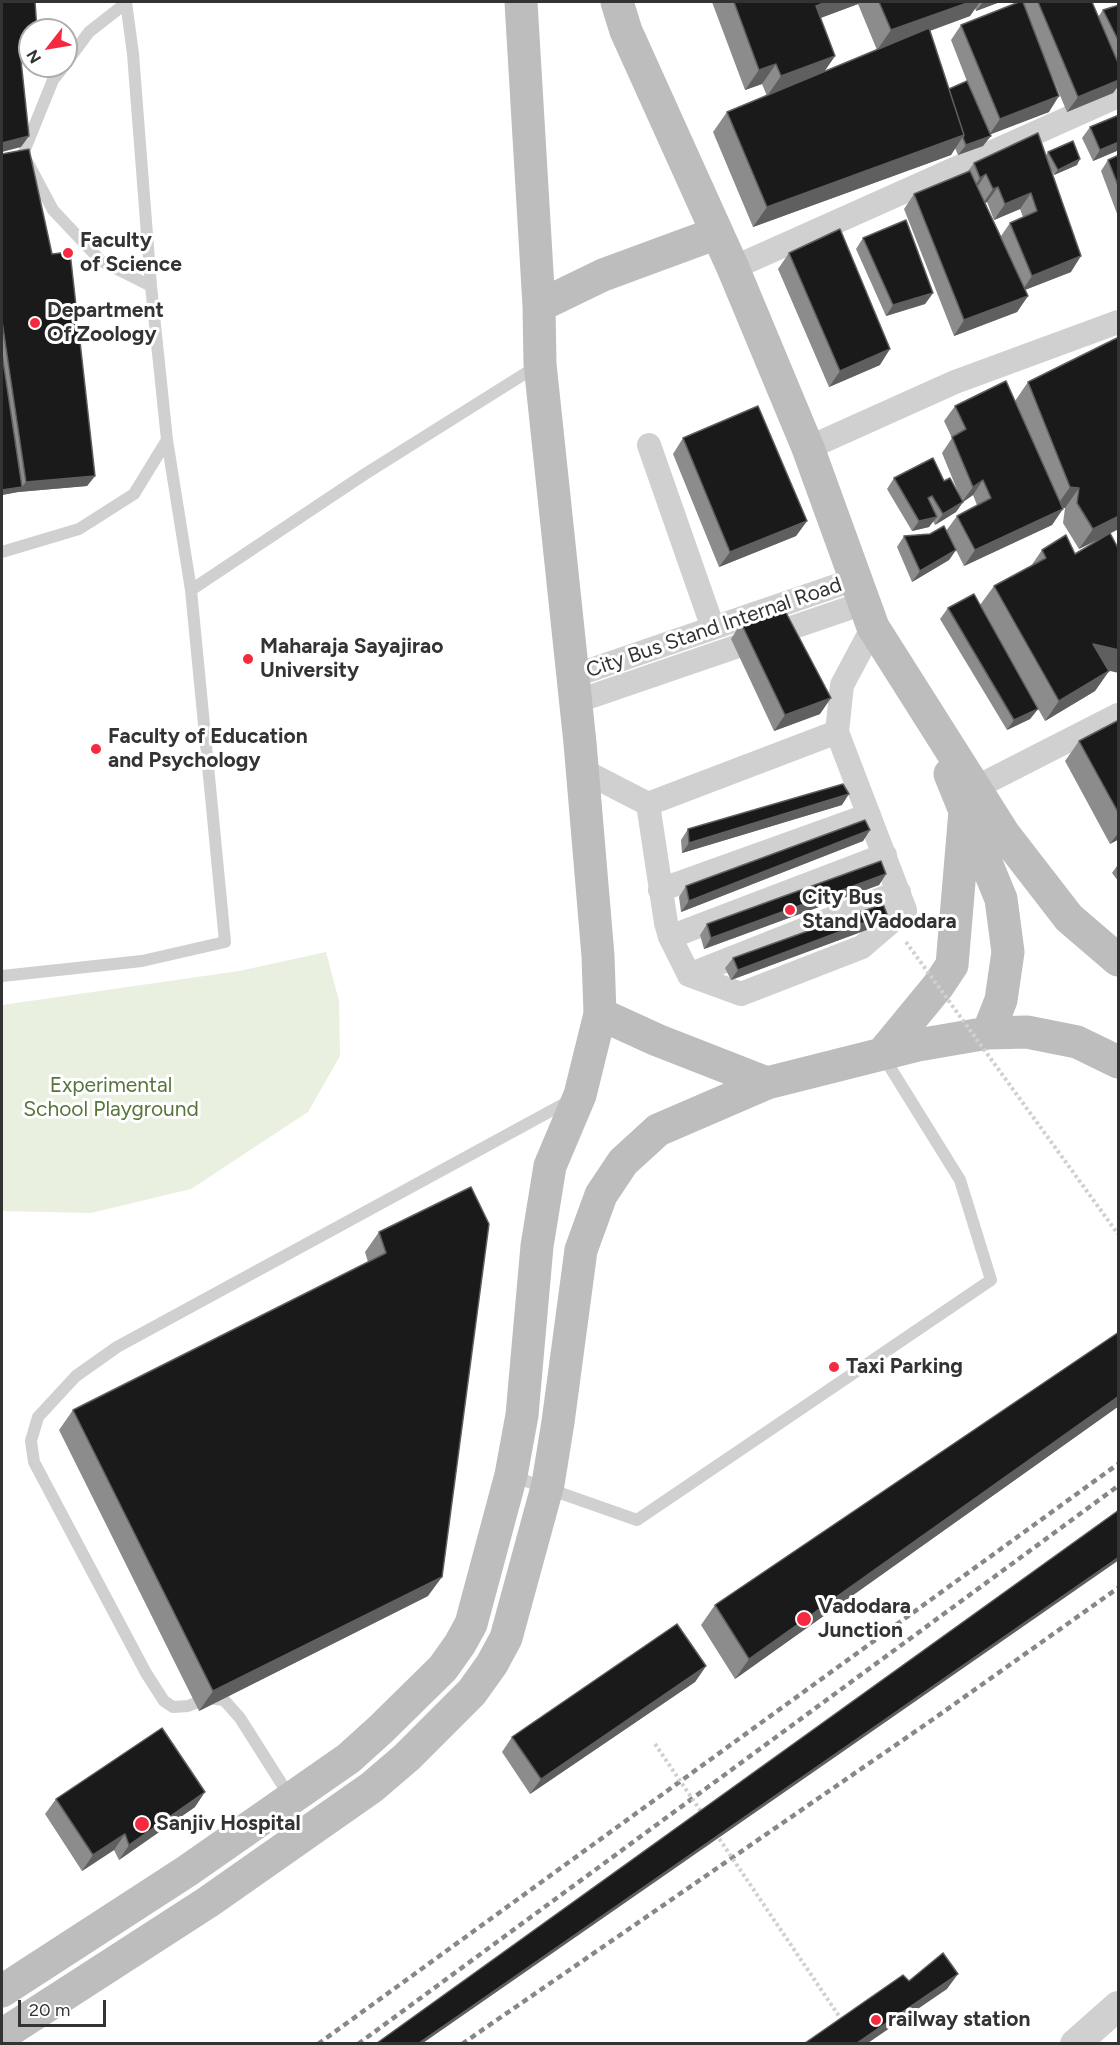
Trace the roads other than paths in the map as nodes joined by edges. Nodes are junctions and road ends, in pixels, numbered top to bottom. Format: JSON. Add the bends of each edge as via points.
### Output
{"nodes":[{"id":1,"x":126,"y":2,"type":"edge"},
{"id":2,"x":521,"y":2,"type":"edge"},
{"id":3,"x":617,"y":2,"type":"edge"},
{"id":4,"x":78,"y":47,"type":"edge"},
{"id":5,"x":55,"y":78,"type":"edge"},
{"id":6,"x":1119,"y":96,"type":"edge"},
{"id":7,"x":717,"y":233,"type":"junction"},
{"id":8,"x":732,"y":268,"type":"junction"},
{"id":9,"x":151,"y":286,"type":"junction"},
{"id":10,"x":539,"y":306,"type":"junction"},
{"id":11,"x":1119,"y":322,"type":"edge"},
{"id":12,"x":540,"y":364,"type":"junction"},
{"id":13,"x":167,"y":440,"type":"junction"},
{"id":14,"x":649,"y":445,"type":"dead end"},
{"id":15,"x":808,"y":448,"type":"junction"},
{"id":16,"x":2,"y":552,"type":"edge"},
{"id":17,"x":191,"y":590,"type":"junction"},
{"id":18,"x":864,"y":603,"type":"junction"},
{"id":19,"x":713,"y":628,"type":"junction"},
{"id":20,"x":574,"y":689,"type":"junction"},
{"id":21,"x":1119,"y":715,"type":"edge"},
{"id":22,"x":837,"y":732,"type":"junction"},
{"id":23,"x":582,"y":770,"type":"junction"},
{"id":24,"x":970,"y":799,"type":"junction"},
{"id":25,"x":648,"y":804,"type":"junction"},
{"id":26,"x":869,"y":815,"type":"junction"},
{"id":27,"x":885,"y":855,"type":"junction"},
{"id":28,"x":660,"y":890,"type":"junction"},
{"id":29,"x":899,"y":892,"type":"junction"},
{"id":30,"x":670,"y":937,"type":"junction"},
{"id":31,"x":1110,"y":948,"type":"edge"},
{"id":32,"x":689,"y":975,"type":"junction"},
{"id":33,"x":2,"y":976,"type":"edge"},
{"id":34,"x":600,"y":1014,"type":"junction"},
{"id":35,"x":988,"y":1033,"type":"junction"},
{"id":36,"x":882,"y":1054,"type":"junction"},
{"id":37,"x":1119,"y":1062,"type":"edge"},
{"id":38,"x":767,"y":1083,"type":"junction"},
{"id":39,"x":580,"y":1095,"type":"junction"},
{"id":40,"x":511,"y":1476,"type":"junction"},
{"id":41,"x":546,"y":1488,"type":"junction"},
{"id":42,"x":291,"y":1798,"type":"junction"},
{"id":43,"x":2,"y":1991,"type":"edge"},
{"id":44,"x":1119,"y":2006,"type":"edge"},
{"id":45,"x":2,"y":2035,"type":"edge"},
{"id":46,"x":1075,"y":2043,"type":"edge"}],
"edges":[{"from":1,"to":4,"type":"lane","via":[[89,32]]},
{"from":1,"to":9,"type":"lane"},
{"from":2,"to":10,"type":"main road"},
{"from":3,"to":7,"type":"main road","via":[[626,31]]},
{"from":5,"to":9,"type":"lane","via":[[17,155],[53,210],[101,261]]},
{"from":6,"to":8,"type":"street"},
{"from":7,"to":8,"type":"main road"},
{"from":7,"to":10,"type":"main road","via":[[603,275]]},
{"from":8,"to":15,"type":"main road"},
{"from":9,"to":13,"type":"lane"},
{"from":10,"to":12,"type":"main road"},
{"from":11,"to":15,"type":"street","via":[[955,382]]},
{"from":12,"to":17,"type":"lane"},
{"from":12,"to":20,"type":"main road"},
{"from":13,"to":16,"type":"lane","via":[[134,494],[79,529]]},
{"from":13,"to":17,"type":"lane"},
{"from":14,"to":19,"type":"street"},
{"from":15,"to":18,"type":"main road"},
{"from":17,"to":33,"type":"lane","via":[[225,942],[142,961]]},
{"from":18,"to":19,"type":"street","name":"City Bus Stand Internal Road"},
{"from":18,"to":20,"type":"street","name":"City Bus Stand Internal Road"},
{"from":18,"to":22,"type":"street","via":[[842,685]]},
{"from":18,"to":24,"type":"main road"},
{"from":19,"to":20,"type":"street","name":"City Bus Stand Internal Road"},
{"from":20,"to":23,"type":"main road"},
{"from":21,"to":24,"type":"street"},
{"from":22,"to":25,"type":"street"},
{"from":22,"to":26,"type":"street"},
{"from":23,"to":25,"type":"street"},
{"from":23,"to":34,"type":"main road"},
{"from":24,"to":31,"type":"main road","via":[[1004,834],[1070,918]]},
{"from":24,"to":35,"type":"main road","via":[[1001,899],[1008,952],[1001,1000]]},
{"from":24,"to":36,"type":"main road","via":[[952,965]]},
{"from":25,"to":28,"type":"street"},
{"from":26,"to":27,"type":"street"},
{"from":26,"to":28,"type":"street"},
{"from":27,"to":29,"type":"street"},
{"from":27,"to":30,"type":"street"},
{"from":28,"to":30,"type":"street"},
{"from":29,"to":32,"type":"street"},
{"from":29,"to":32,"type":"street","via":[[906,910],[862,946],[796,973],[741,994]]},
{"from":30,"to":32,"type":"street"},
{"from":34,"to":38,"type":"main road"},
{"from":34,"to":39,"type":"main road"},
{"from":35,"to":36,"type":"main road"},
{"from":35,"to":37,"type":"main road","via":[[1026,1032],[1077,1042]]},
{"from":36,"to":38,"type":"main road"},
{"from":36,"to":41,"type":"lane","via":[[960,1180],[991,1280],[637,1520]]},
{"from":38,"to":41,"type":"main road","via":[[658,1130],[623,1162],[601,1195],[581,1250]]},
{"from":39,"to":40,"type":"main road","via":[[550,1166],[537,1246],[522,1415]]},
{"from":39,"to":42,"type":"lane","via":[[117,1347],[76,1376],[38,1417],[31,1441],[34,1462],[164,1701],[173,1707],[208,1698],[224,1701],[240,1718]]},
{"from":40,"to":41,"type":"lane"},
{"from":40,"to":42,"type":"main road","via":[[471,1624],[460,1644],[443,1668],[381,1729],[349,1758]]},
{"from":41,"to":45,"type":"main road","via":[[506,1638],[472,1692],[372,1787],[208,1902]]},
{"from":42,"to":43,"type":"main road"},
{"from":44,"to":46,"type":"street"}]}
